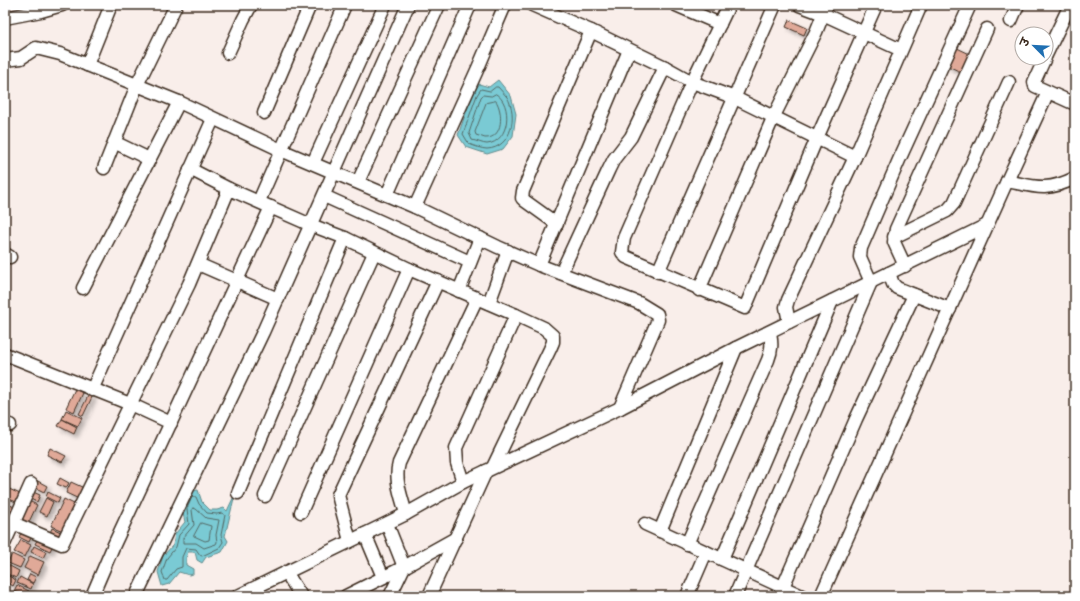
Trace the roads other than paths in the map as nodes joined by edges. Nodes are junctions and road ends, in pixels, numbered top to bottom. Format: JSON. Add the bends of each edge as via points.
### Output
{"nodes":[{"id":1,"x":62,"y":5,"type":"edge"},
{"id":2,"x":111,"y":5,"type":"edge"},
{"id":3,"x":176,"y":5,"type":"edge"},
{"id":4,"x":252,"y":5,"type":"edge"},
{"id":5,"x":310,"y":5,"type":"edge"},
{"id":6,"x":345,"y":5,"type":"edge"},
{"id":7,"x":385,"y":5,"type":"edge"},
{"id":8,"x":408,"y":5,"type":"edge"},
{"id":9,"x":439,"y":5,"type":"edge"},
{"id":10,"x":470,"y":5,"type":"edge"},
{"id":11,"x":505,"y":5,"type":"edge"},
{"id":12,"x":532,"y":5,"type":"edge"},
{"id":13,"x":676,"y":5,"type":"edge"},
{"id":14,"x":729,"y":5,"type":"edge"},
{"id":15,"x":775,"y":5,"type":"edge"},
{"id":16,"x":800,"y":5,"type":"edge"},
{"id":17,"x":876,"y":5,"type":"edge"},
{"id":18,"x":921,"y":5,"type":"edge"},
{"id":19,"x":970,"y":5,"type":"edge"},
{"id":20,"x":1018,"y":5,"type":"edge"},
{"id":21,"x":1070,"y":5,"type":"edge"},
{"id":22,"x":42,"y":8,"type":"edge"},
{"id":23,"x":556,"y":10,"type":"edge"},
{"id":24,"x":825,"y":10,"type":"edge"},
{"id":25,"x":5,"y":18,"type":"edge"},
{"id":26,"x":1011,"y":21,"type":"dead end"},
{"id":27,"x":720,"y":24,"type":"junction"},
{"id":28,"x":987,"y":29,"type":"dead end"},
{"id":29,"x":591,"y":31,"type":"junction"},
{"id":30,"x":864,"y":33,"type":"junction"},
{"id":31,"x":1054,"y":38,"type":"edge"},
{"id":32,"x":630,"y":50,"type":"junction"},
{"id":33,"x":901,"y":50,"type":"junction"},
{"id":34,"x":228,"y":53,"type":"dead end"},
{"id":35,"x":5,"y":60,"type":"edge"},
{"id":36,"x":86,"y":65,"type":"junction"},
{"id":37,"x":1041,"y":66,"type":"edge"},
{"id":38,"x":665,"y":67,"type":"junction"},
{"id":39,"x":692,"y":82,"type":"junction"},
{"id":40,"x":1010,"y":82,"type":"dead end"},
{"id":41,"x":137,"y":84,"type":"junction"},
{"id":42,"x":1048,"y":92,"type":"junction"},
{"id":43,"x":735,"y":98,"type":"junction"},
{"id":44,"x":1073,"y":99,"type":"edge"},
{"id":45,"x":179,"y":102,"type":"junction"},
{"id":46,"x":264,"y":113,"type":"dead end"},
{"id":47,"x":773,"y":118,"type":"junction"},
{"id":48,"x":213,"y":119,"type":"junction"},
{"id":49,"x":817,"y":138,"type":"junction"},
{"id":50,"x":114,"y":142,"type":"junction"},
{"id":51,"x":281,"y":150,"type":"junction"},
{"id":52,"x":854,"y":157,"type":"junction"},
{"id":53,"x":149,"y":159,"type":"junction"},
{"id":54,"x":313,"y":163,"type":"junction"},
{"id":55,"x":104,"y":168,"type":"dead end"},
{"id":56,"x":190,"y":169,"type":"junction"},
{"id":57,"x":334,"y":173,"type":"junction"},
{"id":58,"x":1075,"y":178,"type":"edge"},
{"id":59,"x":1007,"y":180,"type":"junction"},
{"id":60,"x":358,"y":182,"type":"junction"},
{"id":61,"x":229,"y":189,"type":"junction"},
{"id":62,"x":387,"y":195,"type":"junction"},
{"id":63,"x":324,"y":196,"type":"junction"},
{"id":64,"x":259,"y":201,"type":"junction"},
{"id":65,"x":271,"y":207,"type":"junction"},
{"id":66,"x":415,"y":207,"type":"junction"},
{"id":67,"x":557,"y":224,"type":"junction"},
{"id":68,"x":311,"y":225,"type":"junction"},
{"id":69,"x":987,"y":225,"type":"junction"},
{"id":70,"x":894,"y":237,"type":"junction"},
{"id":71,"x":345,"y":238,"type":"junction"},
{"id":72,"x":480,"y":238,"type":"junction"},
{"id":73,"x":508,"y":251,"type":"junction"},
{"id":74,"x":374,"y":253,"type":"junction"},
{"id":75,"x":470,"y":262,"type":"junction"},
{"id":76,"x":198,"y":264,"type":"junction"},
{"id":77,"x":539,"y":265,"type":"junction"},
{"id":78,"x":905,"y":266,"type":"junction"},
{"id":79,"x":409,"y":270,"type":"junction"},
{"id":80,"x":658,"y":272,"type":"junction"},
{"id":81,"x":561,"y":273,"type":"junction"},
{"id":82,"x":889,"y":273,"type":"junction"},
{"id":83,"x":236,"y":281,"type":"junction"},
{"id":84,"x":438,"y":281,"type":"junction"},
{"id":85,"x":871,"y":282,"type":"junction"},
{"id":86,"x":83,"y":288,"type":"dead end"},
{"id":87,"x":699,"y":290,"type":"junction"},
{"id":88,"x":458,"y":291,"type":"junction"},
{"id":89,"x":914,"y":295,"type":"junction"},
{"id":90,"x":477,"y":298,"type":"junction"},
{"id":91,"x":278,"y":299,"type":"junction"},
{"id":92,"x":832,"y":301,"type":"junction"},
{"id":93,"x":489,"y":303,"type":"junction"},
{"id":94,"x":950,"y":309,"type":"junction"},
{"id":95,"x":516,"y":314,"type":"junction"},
{"id":96,"x":789,"y":322,"type":"junction"},
{"id":97,"x":770,"y":332,"type":"junction"},
{"id":98,"x":736,"y":348,"type":"junction"},
{"id":99,"x":5,"y":354,"type":"edge"},
{"id":100,"x":92,"y":390,"type":"junction"},
{"id":101,"x":130,"y":404,"type":"junction"},
{"id":102,"x":620,"y":408,"type":"junction"},
{"id":103,"x":171,"y":422,"type":"junction"},
{"id":104,"x":490,"y":469,"type":"junction"},
{"id":105,"x":463,"y":482,"type":"junction"},
{"id":106,"x":31,"y":484,"type":"dead end"},
{"id":107,"x":238,"y":493,"type":"dead end"},
{"id":108,"x":265,"y":496,"type":"dead end"},
{"id":109,"x":301,"y":512,"type":"dead end"},
{"id":110,"x":406,"y":514,"type":"junction"},
{"id":111,"x":13,"y":523,"type":"junction"},
{"id":112,"x":386,"y":524,"type":"junction"},
{"id":113,"x":645,"y":524,"type":"dead end"},
{"id":114,"x":660,"y":531,"type":"junction"},
{"id":115,"x":366,"y":534,"type":"junction"},
{"id":116,"x":456,"y":538,"type":"junction"},
{"id":117,"x":350,"y":541,"type":"junction"},
{"id":118,"x":5,"y":542,"type":"edge"},
{"id":119,"x":687,"y":544,"type":"junction"},
{"id":120,"x":706,"y":552,"type":"junction"},
{"id":121,"x":722,"y":559,"type":"junction"},
{"id":122,"x":404,"y":568,"type":"junction"},
{"id":123,"x":746,"y":570,"type":"junction"},
{"id":124,"x":286,"y":572,"type":"junction"},
{"id":125,"x":383,"y":577,"type":"junction"},
{"id":126,"x":364,"y":591,"type":"edge"},
{"id":127,"x":781,"y":592,"type":"edge"},
{"id":128,"x":244,"y":595,"type":"edge"},
{"id":129,"x":92,"y":596,"type":"edge"},
{"id":130,"x":136,"y":596,"type":"edge"},
{"id":131,"x":301,"y":596,"type":"edge"},
{"id":132,"x":346,"y":596,"type":"edge"},
{"id":133,"x":390,"y":596,"type":"edge"},
{"id":134,"x":430,"y":596,"type":"edge"},
{"id":135,"x":687,"y":596,"type":"edge"},
{"id":136,"x":735,"y":596,"type":"edge"},
{"id":137,"x":802,"y":596,"type":"edge"},
{"id":138,"x":821,"y":596,"type":"edge"}],
"edges":[{"from":1,"to":22,"type":"street"},
{"from":2,"to":36,"type":"street"},
{"from":3,"to":41,"type":"street"},
{"from":4,"to":34,"type":"street","via":[[242,20]]},
{"from":5,"to":46,"type":"street"},
{"from":6,"to":51,"type":"street"},
{"from":7,"to":54,"type":"street"},
{"from":8,"to":57,"type":"street"},
{"from":9,"to":60,"type":"street"},
{"from":10,"to":62,"type":"street"},
{"from":11,"to":66,"type":"street"},
{"from":12,"to":23,"type":"street"},
{"from":13,"to":27,"type":"street"},
{"from":14,"to":27,"type":"street"},
{"from":15,"to":43,"type":"street"},
{"from":16,"to":24,"type":"street"},
{"from":17,"to":30,"type":"street"},
{"from":18,"to":33,"type":"street"},
{"from":19,"to":85,"type":"street","via":[[861,248],[860,257]]},
{"from":20,"to":26,"type":"street"},
{"from":21,"to":31,"type":"street"},
{"from":22,"to":25,"type":"street"},
{"from":23,"to":29,"type":"street"},
{"from":24,"to":30,"type":"street"},
{"from":24,"to":47,"type":"street"},
{"from":27,"to":39,"type":"street"},
{"from":28,"to":70,"type":"street"},
{"from":29,"to":32,"type":"street"},
{"from":29,"to":67,"type":"street","via":[[523,191],[522,198],[525,202]]},
{"from":30,"to":33,"type":"street"},
{"from":30,"to":49,"type":"street"},
{"from":32,"to":38,"type":"street"},
{"from":32,"to":67,"type":"street"},
{"from":33,"to":52,"type":"street"},
{"from":35,"to":36,"type":"street","via":[[21,58],[40,48]]},
{"from":36,"to":41,"type":"street"},
{"from":37,"to":42,"type":"street","via":[[1034,84]]},
{"from":38,"to":39,"type":"street"},
{"from":38,"to":81,"type":"street","via":[[631,137],[614,159]]},
{"from":39,"to":43,"type":"street"},
{"from":39,"to":80,"type":"street","via":[[622,246],[622,252],[626,257]]},
{"from":40,"to":70,"type":"street","via":[[954,203],[947,211]]},
{"from":41,"to":45,"type":"street"},
{"from":41,"to":50,"type":"street"},
{"from":42,"to":44,"type":"street"},
{"from":42,"to":59,"type":"street"},
{"from":43,"to":47,"type":"street"},
{"from":43,"to":80,"type":"street"},
{"from":45,"to":48,"type":"street"},
{"from":45,"to":53,"type":"street"},
{"from":47,"to":49,"type":"street"},
{"from":47,"to":87,"type":"street"},
{"from":48,"to":51,"type":"street"},
{"from":48,"to":56,"type":"street"},
{"from":49,"to":52,"type":"street"},
{"from":49,"to":87,"type":"street","via":[[745,308]]},
{"from":50,"to":53,"type":"street"},
{"from":50,"to":55,"type":"street"},
{"from":51,"to":54,"type":"street"},
{"from":51,"to":64,"type":"street"},
{"from":52,"to":96,"type":"street","via":[[788,300],[786,307]]},
{"from":53,"to":86,"type":"street"},
{"from":54,"to":57,"type":"street"},
{"from":56,"to":61,"type":"street"},
{"from":56,"to":100,"type":"street"},
{"from":57,"to":60,"type":"street"},
{"from":57,"to":63,"type":"street"},
{"from":58,"to":59,"type":"street","via":[[1042,188]]},
{"from":59,"to":69,"type":"street"},
{"from":60,"to":62,"type":"street"},
{"from":61,"to":64,"type":"street"},
{"from":61,"to":76,"type":"street"},
{"from":62,"to":66,"type":"street"},
{"from":63,"to":68,"type":"street"},
{"from":63,"to":75,"type":"street"},
{"from":64,"to":65,"type":"street"},
{"from":65,"to":68,"type":"street"},
{"from":65,"to":83,"type":"street"},
{"from":66,"to":72,"type":"street"},
{"from":67,"to":77,"type":"street"},
{"from":68,"to":71,"type":"street"},
{"from":68,"to":91,"type":"street"},
{"from":69,"to":78,"type":"street"},
{"from":69,"to":94,"type":"street"},
{"from":70,"to":78,"type":"street"},
{"from":71,"to":74,"type":"street"},
{"from":71,"to":107,"type":"street"},
{"from":72,"to":73,"type":"street"},
{"from":72,"to":75,"type":"street"},
{"from":73,"to":77,"type":"street"},
{"from":73,"to":93,"type":"street"},
{"from":74,"to":79,"type":"street"},
{"from":74,"to":108,"type":"street"},
{"from":75,"to":88,"type":"street"},
{"from":76,"to":83,"type":"street"},
{"from":76,"to":101,"type":"street"},
{"from":77,"to":81,"type":"street"},
{"from":78,"to":82,"type":"street"},
{"from":79,"to":84,"type":"street"},
{"from":79,"to":109,"type":"street"},
{"from":80,"to":87,"type":"street"},
{"from":81,"to":102,"type":"street","via":[[639,303],[657,314],[658,320]]},
{"from":82,"to":85,"type":"street"},
{"from":82,"to":89,"type":"street","via":[[895,286]]},
{"from":83,"to":91,"type":"street"},
{"from":83,"to":103,"type":"street"},
{"from":84,"to":88,"type":"street"},
{"from":84,"to":117,"type":"street","via":[[338,495]]},
{"from":85,"to":92,"type":"street"},
{"from":85,"to":123,"type":"street"},
{"from":88,"to":90,"type":"street"},
{"from":89,"to":94,"type":"street"},
{"from":89,"to":127,"type":"street","via":[[856,419]]},
{"from":90,"to":93,"type":"street"},
{"from":90,"to":110,"type":"street","via":[[396,471]]},
{"from":91,"to":130,"type":"street"},
{"from":92,"to":96,"type":"street"},
{"from":92,"to":121,"type":"street"},
{"from":93,"to":95,"type":"street"},
{"from":94,"to":138,"type":"street"},
{"from":95,"to":104,"type":"street","via":[[549,331],[553,336],[553,342]]},
{"from":95,"to":105,"type":"street","via":[[456,448],[457,463]]},
{"from":96,"to":97,"type":"street"},
{"from":97,"to":98,"type":"street"},
{"from":97,"to":119,"type":"street","via":[[772,352]]},
{"from":98,"to":102,"type":"street"},
{"from":98,"to":114,"type":"street"},
{"from":99,"to":100,"type":"street"},
{"from":100,"to":101,"type":"street"},
{"from":101,"to":103,"type":"street"},
{"from":101,"to":111,"type":"street","via":[[62,544]]},
{"from":102,"to":104,"type":"street"},
{"from":103,"to":129,"type":"street"},
{"from":104,"to":105,"type":"street"},
{"from":104,"to":116,"type":"street"},
{"from":105,"to":110,"type":"street"},
{"from":106,"to":111,"type":"street"},
{"from":110,"to":112,"type":"street"},
{"from":111,"to":118,"type":"street"},
{"from":112,"to":115,"type":"street"},
{"from":112,"to":122,"type":"street"},
{"from":113,"to":114,"type":"street"},
{"from":114,"to":119,"type":"street"},
{"from":115,"to":117,"type":"street"},
{"from":115,"to":125,"type":"street"},
{"from":116,"to":122,"type":"street"},
{"from":116,"to":134,"type":"street"},
{"from":117,"to":124,"type":"street"},
{"from":119,"to":120,"type":"street"},
{"from":120,"to":121,"type":"street"},
{"from":120,"to":135,"type":"street"},
{"from":121,"to":123,"type":"street"},
{"from":122,"to":125,"type":"street"},
{"from":122,"to":133,"type":"street"},
{"from":123,"to":127,"type":"street"},
{"from":123,"to":136,"type":"street"},
{"from":124,"to":128,"type":"street"},
{"from":124,"to":131,"type":"street"},
{"from":125,"to":126,"type":"street"},
{"from":126,"to":132,"type":"street"},
{"from":127,"to":137,"type":"street"}]}
